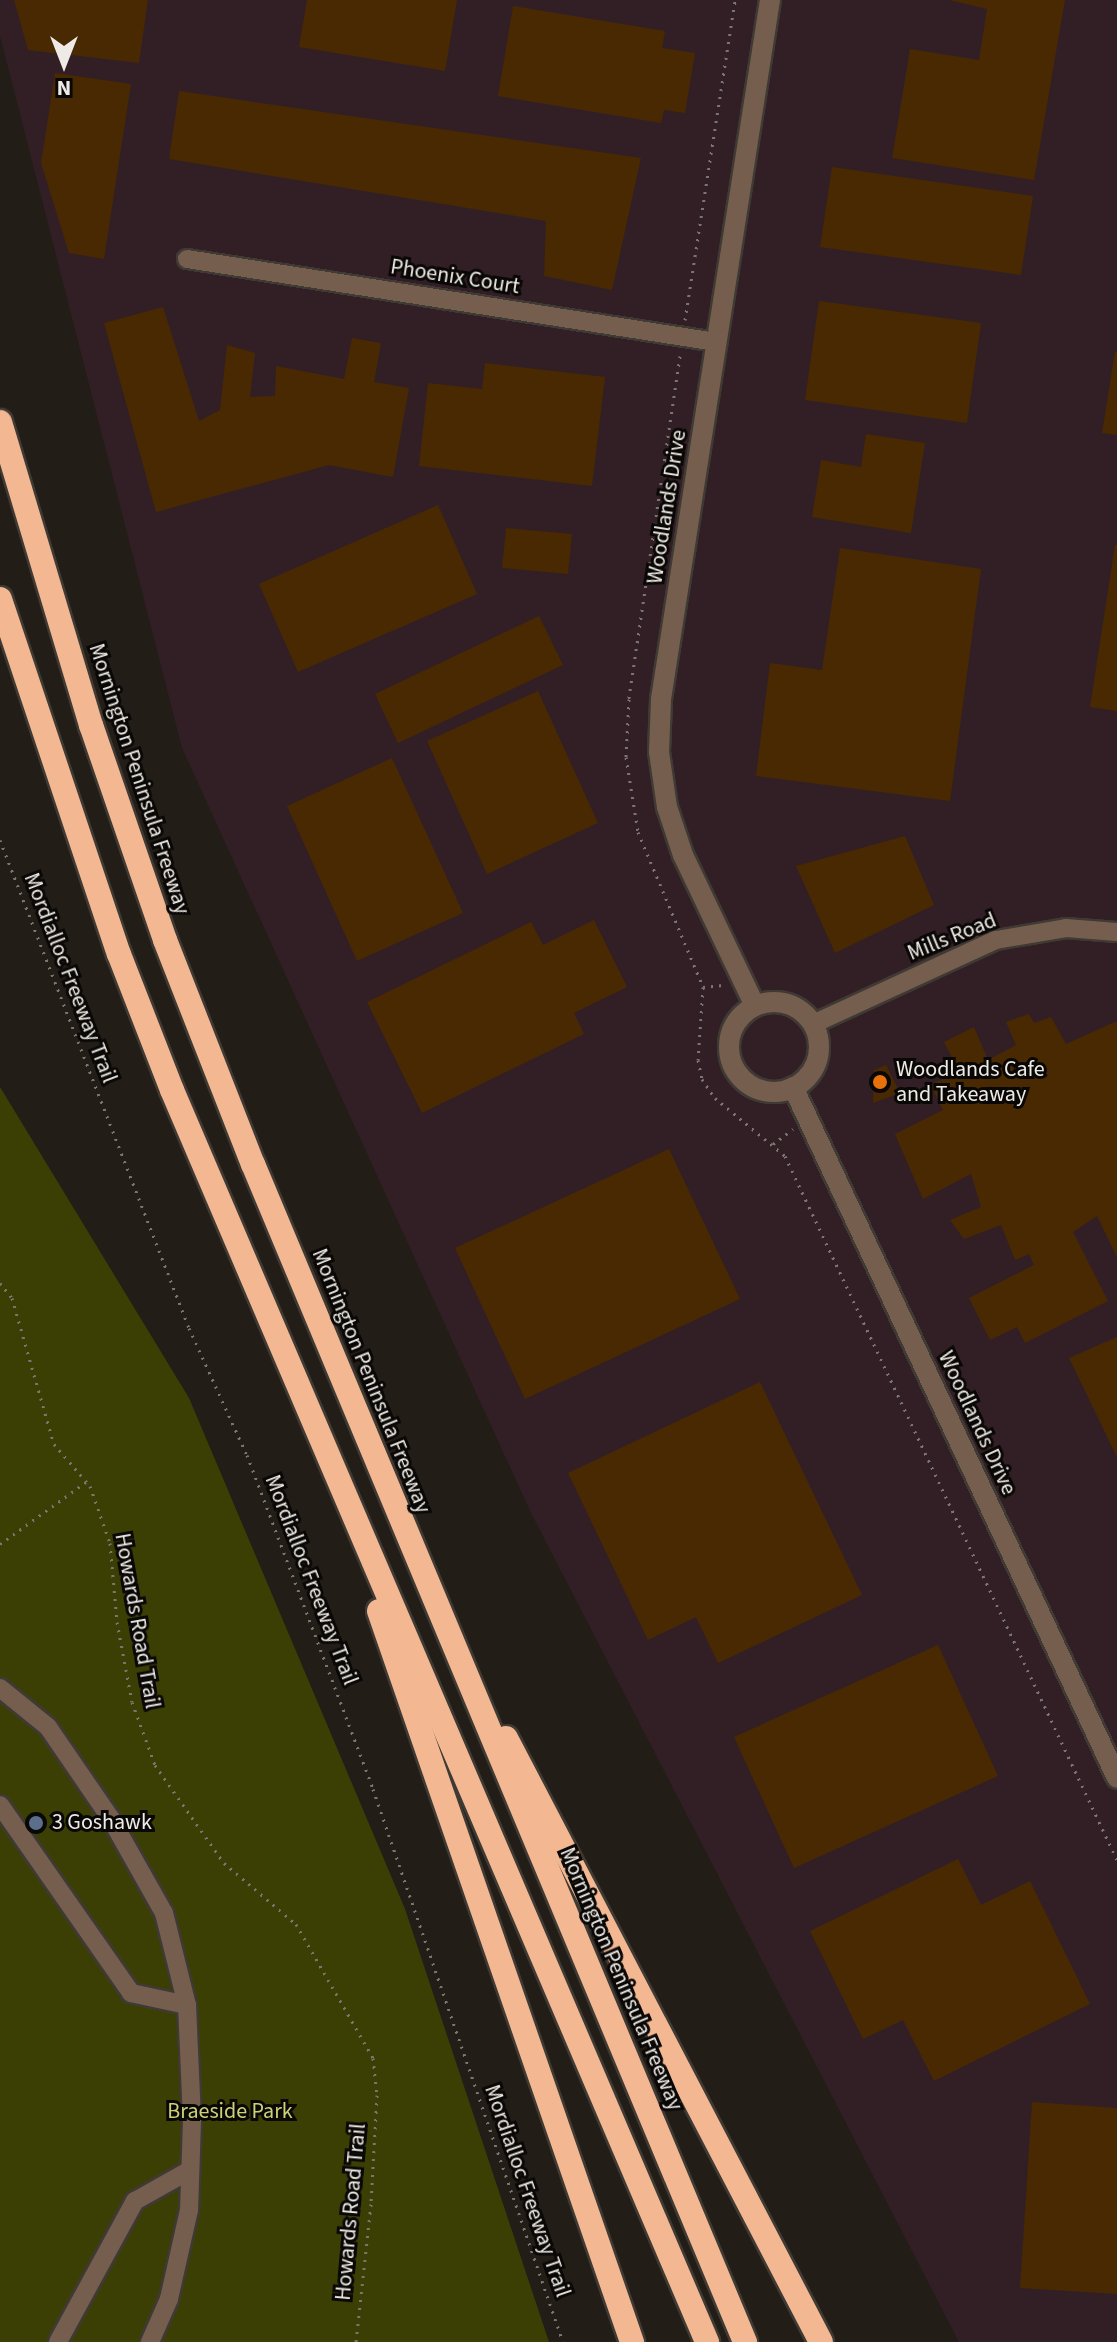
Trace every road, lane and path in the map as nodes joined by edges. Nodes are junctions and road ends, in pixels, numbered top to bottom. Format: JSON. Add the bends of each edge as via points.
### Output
{"nodes":[{"id":1,"x":770,"y":0,"type":"edge"},
{"id":2,"x":187,"y":259,"type":"dead end"},
{"id":3,"x":716,"y":342,"type":"junction"},
{"id":4,"x":0,"y":422,"type":"edge"},
{"id":5,"x":0,"y":599,"type":"edge"},
{"id":6,"x":0,"y":840,"type":"edge"},
{"id":7,"x":1117,"y":932,"type":"edge"},
{"id":8,"x":119,"y":954,"type":"junction"},
{"id":9,"x":755,"y":1006,"type":"junction"},
{"id":10,"x":813,"y":1024,"type":"junction"},
{"id":11,"x":793,"y":1087,"type":"junction"},
{"id":12,"x":773,"y":1144,"type":"dead end"},
{"id":13,"x":0,"y":1283,"type":"edge"},
{"id":14,"x":86,"y":1482,"type":"junction"},
{"id":15,"x":0,"y":1544,"type":"edge"},
{"id":16,"x":426,"y":1581,"type":"junction"},
{"id":17,"x":0,"y":1688,"type":"edge"},
{"id":18,"x":1117,"y":1778,"type":"edge"},
{"id":19,"x":0,"y":1805,"type":"edge"},
{"id":20,"x":1117,"y":1860,"type":"edge"},
{"id":21,"x":187,"y":2005,"type":"junction"},
{"id":22,"x":190,"y":2170,"type":"junction"},
{"id":23,"x":58,"y":2342,"type":"edge"},
{"id":24,"x":150,"y":2342,"type":"edge"},
{"id":25,"x":356,"y":2342,"type":"edge"},
{"id":26,"x":563,"y":2342,"type":"edge"},
{"id":27,"x":632,"y":2342,"type":"edge"},
{"id":28,"x":707,"y":2342,"type":"edge"},
{"id":29,"x":745,"y":2342,"type":"edge"},
{"id":30,"x":821,"y":2342,"type":"edge"}],
"edges":[{"from":1,"to":3,"type":"street","name":"Woodlands Drive"},
{"from":2,"to":3,"type":"street","name":"Phoenix Court"},
{"from":3,"to":9,"type":"street","name":"Woodlands Drive","via":[[661,699],[659,752],[667,807],[683,855]]},
{"from":4,"to":16,"type":"highway","name":"Mornington Peninsula Freeway","via":[[91,725],[165,940]]},
{"from":5,"to":8,"type":"highway"},
{"from":6,"to":26,"type":"path","name":"Mordialloc Freeway Trail","via":[[155,1244],[247,1455],[308,1615]]},
{"from":7,"to":10,"type":"street","name":"Mills Road","via":[[1066,928],[996,940]]},
{"from":8,"to":27,"type":"highway","via":[[171,1103],[383,1621]]},
{"from":8,"to":28,"type":"highway","via":[[232,1235]]},
{"from":9,"to":10,"type":"street","via":[[780,1002]]},
{"from":9,"to":11,"type":"street","via":[[734,1025],[729,1039],[732,1066],[752,1087],[768,1092]]},
{"from":10,"to":11,"type":"street","via":[[818,1038],[815,1065]]},
{"from":11,"to":18,"type":"street","name":"Woodlands Drive"},
{"from":12,"to":20,"type":"path","via":[[795,1176]]},
{"from":13,"to":14,"type":"path","name":"Howards Road Trail","via":[[12,1298],[54,1444]]},
{"from":14,"to":15,"type":"path"},
{"from":14,"to":25,"type":"path","name":"Howards Road Trail","via":[[110,1543],[132,1702],[155,1765],[224,1863],[296,1924],[373,2058],[377,2095],[372,2189]]},
{"from":16,"to":29,"type":"highway","name":"Mornington Peninsula Freeway"},
{"from":16,"to":30,"type":"highway"},
{"from":17,"to":21,"type":"street","via":[[48,1727],[111,1819],[164,1913]]},
{"from":19,"to":21,"type":"street","via":[[131,1993]]},
{"from":21,"to":22,"type":"street"},
{"from":22,"to":23,"type":"street","via":[[135,2201]]},
{"from":22,"to":24,"type":"street","via":[[189,2210],[169,2299]]}]}
